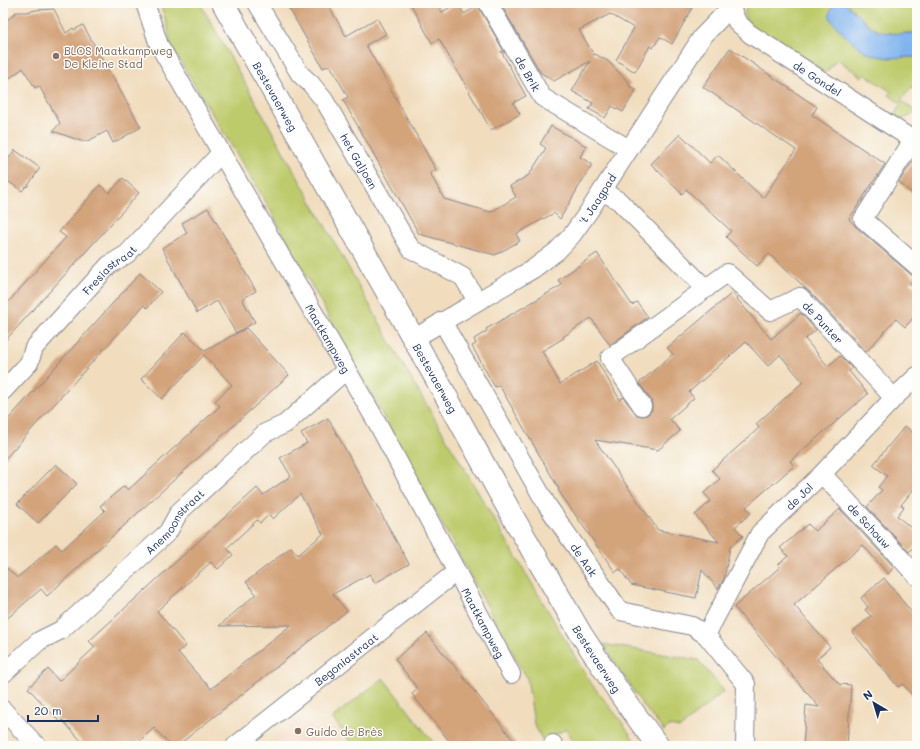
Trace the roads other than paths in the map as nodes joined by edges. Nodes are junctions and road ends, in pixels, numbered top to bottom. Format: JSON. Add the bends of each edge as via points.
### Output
{"nodes":[{"id":1,"x":145,"y":3,"type":"edge"},
{"id":2,"x":223,"y":3,"type":"edge"},
{"id":3,"x":257,"y":3,"type":"edge"},
{"id":4,"x":488,"y":3,"type":"edge"},
{"id":5,"x":730,"y":5,"type":"edge"},
{"id":6,"x":915,"y":137,"type":"edge"},
{"id":7,"x":629,"y":150,"type":"junction"},
{"id":8,"x":221,"y":153,"type":"junction"},
{"id":9,"x":602,"y":191,"type":"junction"},
{"id":10,"x":917,"y":266,"type":"edge"},
{"id":11,"x":706,"y":289,"type":"junction"},
{"id":12,"x":477,"y":301,"type":"junction"},
{"id":13,"x":442,"y":321,"type":"junction"},
{"id":14,"x":413,"y":339,"type":"junction"},
{"id":15,"x":346,"y":370,"type":"junction"},
{"id":16,"x":917,"y":376,"type":"edge"},
{"id":17,"x":3,"y":391,"type":"edge"},
{"id":18,"x":894,"y":398,"type":"junction"},
{"id":19,"x":642,"y":406,"type":"dead end"},
{"id":20,"x":822,"y":474,"type":"junction"},
{"id":21,"x":456,"y":572,"type":"junction"},
{"id":22,"x":917,"y":576,"type":"edge"},
{"id":23,"x":706,"y":635,"type":"junction"},
{"id":24,"x":3,"y":674,"type":"edge"},
{"id":25,"x":511,"y":674,"type":"dead end"},
{"id":26,"x":3,"y":710,"type":"edge"},
{"id":27,"x":37,"y":746,"type":"edge"},
{"id":28,"x":235,"y":746,"type":"edge"},
{"id":29,"x":658,"y":746,"type":"edge"},
{"id":30,"x":745,"y":746,"type":"edge"}],
"edges":[{"from":1,"to":8,"type":"street","name":"Maatkampweg","via":[[159,45]]},
{"from":2,"to":14,"type":"street","name":"Bestevaerweg"},
{"from":3,"to":12,"type":"street","name":"het Galjoen","via":[[300,74],[312,84],[324,100],[411,249],[464,277]]},
{"from":4,"to":7,"type":"street","name":"de Brik","via":[[542,97]]},
{"from":5,"to":6,"type":"street","name":"de Gondel","via":[[737,22],[750,34]]},
{"from":5,"to":7,"type":"street","name":"'t Jaagpad","via":[[702,37]]},
{"from":6,"to":10,"type":"street","name":"de Gondel","via":[[863,219]]},
{"from":7,"to":9,"type":"street","name":"'t Jaagpad"},
{"from":8,"to":15,"type":"street","name":"Maatkampweg"},
{"from":8,"to":17,"type":"street","name":"Fresiastraat","via":[[127,254],[103,271],[34,348],[29,363]]},
{"from":9,"to":11,"type":"street","via":[[619,201]]},
{"from":9,"to":12,"type":"street","name":"'t Jaagpad","via":[[557,252]]},
{"from":11,"to":18,"type":"street","name":"de Punter","via":[[727,273],[770,311],[800,296]]},
{"from":11,"to":19,"type":"street","name":"de Punter","via":[[610,358]]},
{"from":12,"to":13,"type":"street","name":"'t Jaagpad"},
{"from":13,"to":14,"type":"street","name":"'t Jaagpad"},
{"from":13,"to":23,"type":"street","name":"de Aak","via":[[547,506],[620,611],[692,626]]},
{"from":14,"to":29,"type":"street","name":"Bestevaerweg","via":[[581,634]]},
{"from":15,"to":21,"type":"street","name":"Maatkampweg","via":[[378,424]]},
{"from":15,"to":24,"type":"street","name":"Anemoonstraat","via":[[285,424],[265,433],[179,512],[168,532],[61,630],[39,641]]},
{"from":16,"to":18,"type":"street","name":"de Jol"},
{"from":18,"to":20,"type":"street","name":"de Jol"},
{"from":20,"to":22,"type":"street","name":"de Schouw"},
{"from":20,"to":23,"type":"street","name":"de Jol","via":[[760,533]]},
{"from":21,"to":25,"type":"street","name":"Maatkampweg"},
{"from":21,"to":28,"type":"street","name":"Begoniastraat"},
{"from":23,"to":30,"type":"street","name":"de Aak","via":[[746,684]]},
{"from":26,"to":27,"type":"street"}]}
